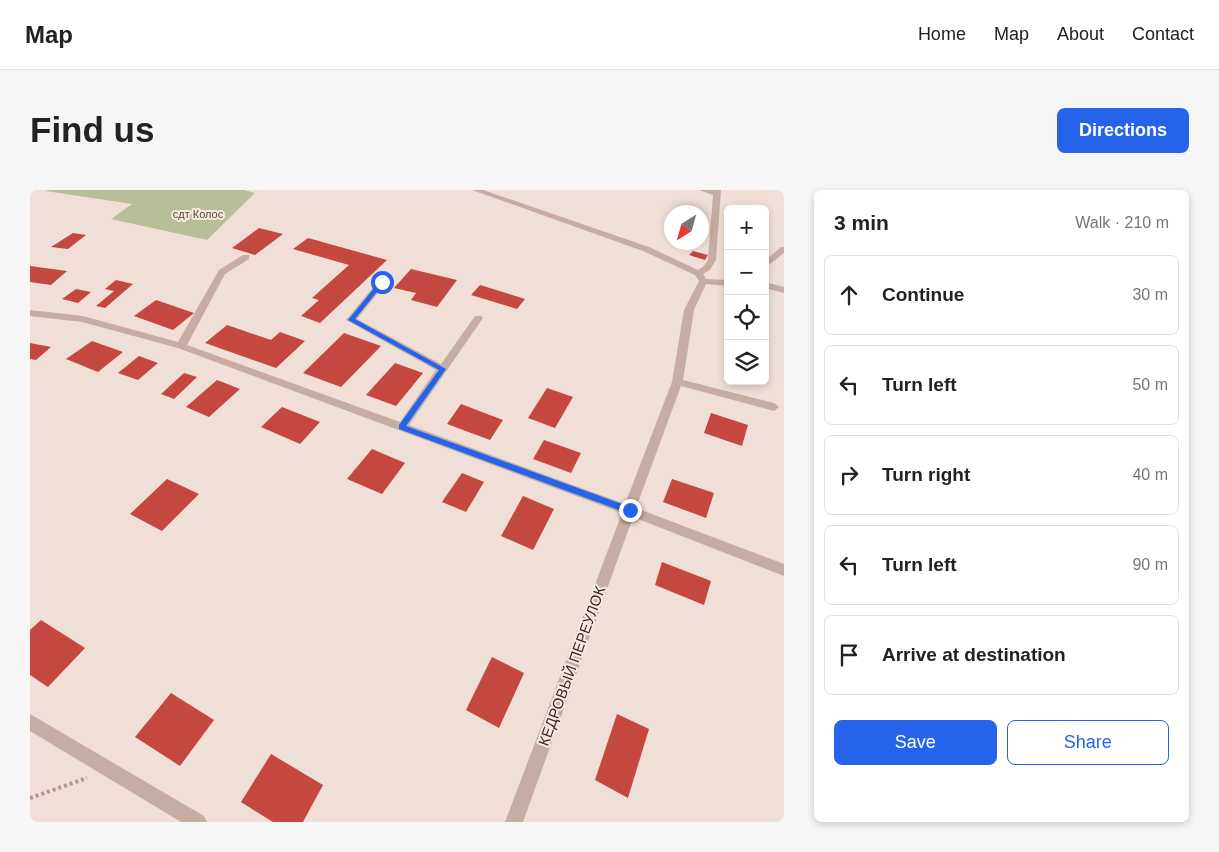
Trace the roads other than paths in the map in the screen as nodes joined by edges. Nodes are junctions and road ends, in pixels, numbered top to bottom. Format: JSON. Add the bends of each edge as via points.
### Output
{"nodes":[{"id":1,"x":476,"y":190,"type":"edge"},
{"id":2,"x":703,"y":190,"type":"edge"},
{"id":3,"x":716,"y":192,"type":"edge"},
{"id":4,"x":784,"y":249,"type":"edge"},
{"id":5,"x":246,"y":257,"type":"dead end"},
{"id":6,"x":769,"y":262,"type":"edge"},
{"id":7,"x":700,"y":277,"type":"junction"},
{"id":8,"x":382,"y":282,"type":"dead end"},
{"id":9,"x":724,"y":282,"type":"edge"},
{"id":10,"x":769,"y":286,"type":"edge"},
{"id":11,"x":784,"y":290,"type":"edge"},
{"id":12,"x":30,"y":314,"type":"edge"},
{"id":13,"x":478,"y":318,"type":"dead end"},
{"id":14,"x":182,"y":346,"type":"junction"},
{"id":15,"x":442,"y":369,"type":"junction"},
{"id":16,"x":677,"y":382,"type":"junction"},
{"id":17,"x":774,"y":406,"type":"dead end"},
{"id":18,"x":402,"y":427,"type":"junction"},
{"id":19,"x":630,"y":510,"type":"junction"},
{"id":20,"x":784,"y":570,"type":"edge"},
{"id":21,"x":30,"y":722,"type":"edge"},
{"id":22,"x":198,"y":822,"type":"edge"},
{"id":23,"x":514,"y":822,"type":"edge"}],
"edges":[{"from":1,"to":7,"type":"street","via":[[646,249]]},
{"from":2,"to":3,"type":"street"},
{"from":3,"to":7,"type":"street","name":"КЕДРОВЫЙ ПЕРЕУЛОК","via":[[712,260]]},
{"from":4,"to":6,"type":"street"},
{"from":5,"to":14,"type":"street","via":[[222,272]]},
{"from":7,"to":9,"type":"street"},
{"from":7,"to":16,"type":"street","name":"КЕДРОВЫЙ ПЕРЕУЛОК","via":[[689,310]]},
{"from":8,"to":15,"type":"street","via":[[351,320]]},
{"from":10,"to":11,"type":"street"},
{"from":12,"to":14,"type":"street","via":[[83,319]]},
{"from":13,"to":15,"type":"street"},
{"from":14,"to":18,"type":"street"},
{"from":15,"to":18,"type":"street"},
{"from":16,"to":17,"type":"street"},
{"from":16,"to":19,"type":"street","name":"КЕДРОВЫЙ ПЕРЕУЛОК"},
{"from":18,"to":19,"type":"street"},
{"from":19,"to":20,"type":"street"},
{"from":19,"to":23,"type":"street","name":"КЕДРОВЫЙ ПЕРЕУЛОК"},
{"from":21,"to":22,"type":"street"}]}
